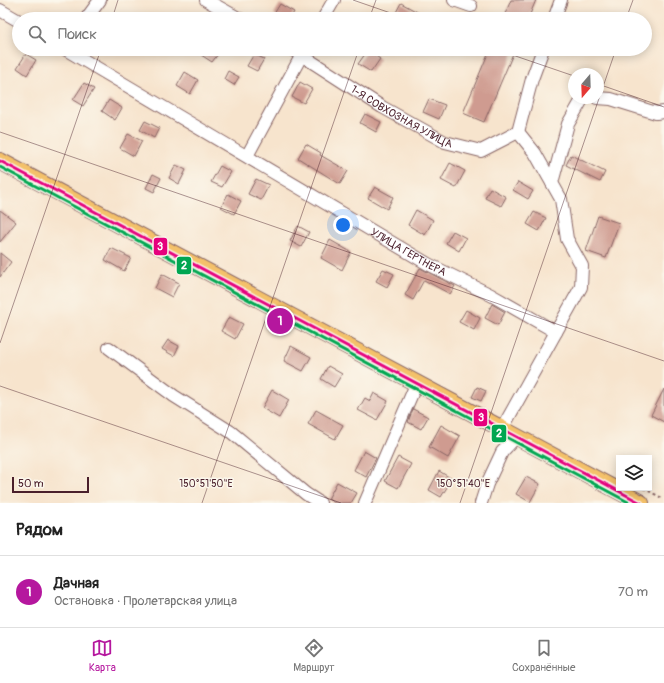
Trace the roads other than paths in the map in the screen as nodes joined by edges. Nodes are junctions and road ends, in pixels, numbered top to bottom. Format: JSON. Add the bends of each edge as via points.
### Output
{"nodes":[{"id":1,"x":100,"y":0,"type":"edge"},
{"id":2,"x":206,"y":0,"type":"edge"},
{"id":3,"x":334,"y":0,"type":"edge"},
{"id":4,"x":454,"y":0,"type":"edge"},
{"id":5,"x":561,"y":0,"type":"edge"},
{"id":6,"x":471,"y":6,"type":"dead end"},
{"id":7,"x":0,"y":10,"type":"edge"},
{"id":8,"x":91,"y":12,"type":"edge"},
{"id":9,"x":227,"y":12,"type":"edge"},
{"id":10,"x":327,"y":12,"type":"edge"},
{"id":11,"x":557,"y":12,"type":"edge"},
{"id":12,"x":12,"y":17,"type":"edge"},
{"id":13,"x":77,"y":56,"type":"edge"},
{"id":14,"x":298,"y":56,"type":"edge"},
{"id":15,"x":307,"y":56,"type":"edge"},
{"id":16,"x":540,"y":56,"type":"edge"},
{"id":17,"x":604,"y":98,"type":"edge"},
{"id":18,"x":580,"y":104,"type":"edge"},
{"id":19,"x":664,"y":112,"type":"edge"},
{"id":20,"x":518,"y":132,"type":"junction"},
{"id":21,"x":248,"y":156,"type":"junction"},
{"id":22,"x":0,"y":160,"type":"edge"},
{"id":23,"x":552,"y":183,"type":"junction"},
{"id":24,"x":556,"y":332,"type":"junction"},
{"id":25,"x":109,"y":348,"type":"dead end"},
{"id":26,"x":417,"y":382,"type":"junction"},
{"id":27,"x":502,"y":429,"type":"junction"},
{"id":28,"x":517,"y":436,"type":"junction"},
{"id":29,"x":320,"y":503,"type":"edge"},
{"id":30,"x":365,"y":503,"type":"edge"},
{"id":31,"x":481,"y":503,"type":"edge"},
{"id":32,"x":641,"y":503,"type":"edge"}],
"edges":[{"from":1,"to":8,"type":"street"},
{"from":2,"to":9,"type":"street"},
{"from":3,"to":10,"type":"street"},
{"from":4,"to":6,"type":"street"},
{"from":5,"to":11,"type":"street"},
{"from":7,"to":12,"type":"street"},
{"from":13,"to":21,"type":"street","name":"УЛИЦА ГЕРТНЕРА"},
{"from":14,"to":21,"type":"street"},
{"from":15,"to":20,"type":"street","name":"1-Я СОВХОЗНАЯ УЛИЦА","via":[[382,107],[445,142],[481,151]]},
{"from":16,"to":20,"type":"street"},
{"from":17,"to":19,"type":"street","via":[[656,113]]},
{"from":18,"to":23,"type":"street","via":[[568,124]]},
{"from":20,"to":23,"type":"street","via":[[536,153]]},
{"from":21,"to":24,"type":"street","name":"УЛИЦА ГЕРТНЕРА","via":[[428,264],[491,295]]},
{"from":22,"to":26,"type":"main road"},
{"from":23,"to":24,"type":"street","via":[[560,199],[567,239],[582,266],[581,287]]},
{"from":24,"to":27,"type":"street"},
{"from":25,"to":29,"type":"street","via":[[174,396],[232,432]]},
{"from":26,"to":27,"type":"main road"},
{"from":26,"to":30,"type":"street"},
{"from":27,"to":28,"type":"main road"},
{"from":28,"to":31,"type":"street","via":[[502,452]]},
{"from":28,"to":32,"type":"main road"}]}
